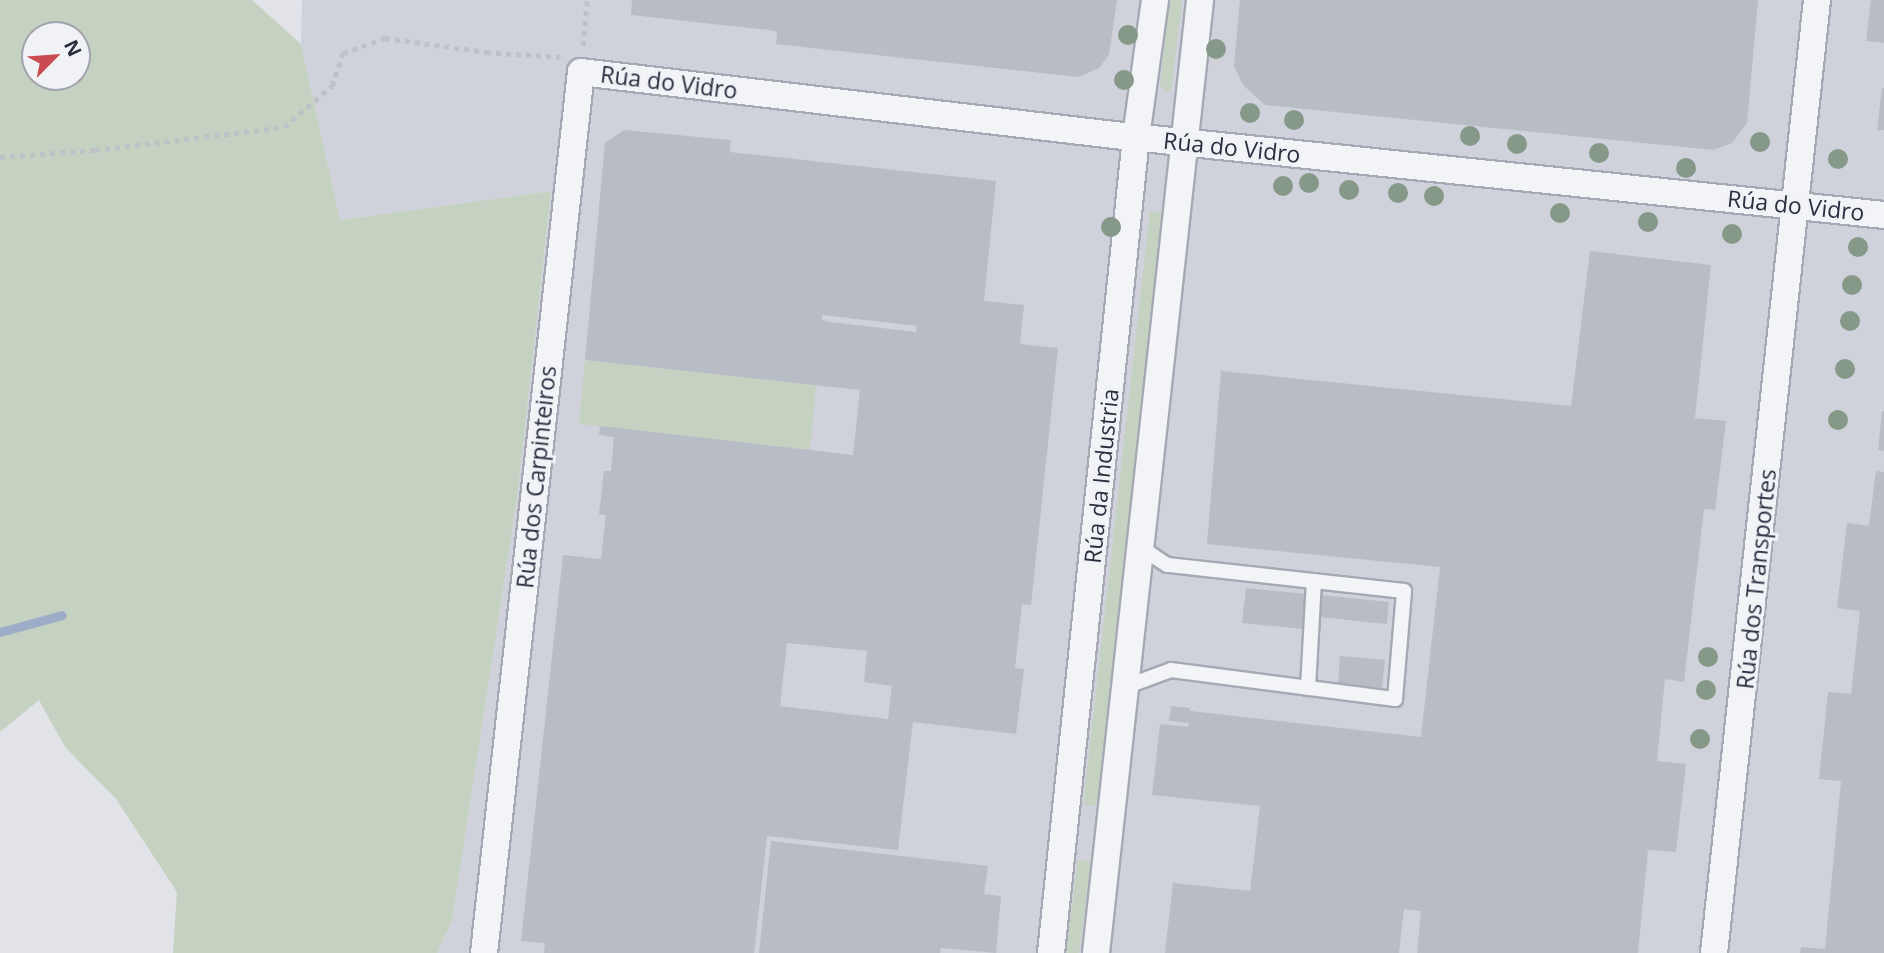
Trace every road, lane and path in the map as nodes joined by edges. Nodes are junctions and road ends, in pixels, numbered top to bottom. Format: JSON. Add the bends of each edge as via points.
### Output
{"nodes":[{"id":1,"x":587,"y":0,"type":"edge"},
{"id":2,"x":1155,"y":0,"type":"edge"},
{"id":3,"x":1200,"y":0,"type":"edge"},
{"id":4,"x":1817,"y":0,"type":"edge"},
{"id":5,"x":581,"y":65,"type":"junction"},
{"id":6,"x":1136,"y":138,"type":"junction"},
{"id":7,"x":1185,"y":142,"type":"junction"},
{"id":8,"x":0,"y":157,"type":"edge"},
{"id":9,"x":1797,"y":205,"type":"junction"},
{"id":10,"x":1884,"y":215,"type":"edge"},
{"id":11,"x":1140,"y":547,"type":"junction"},
{"id":12,"x":1314,"y":581,"type":"junction"},
{"id":13,"x":1125,"y":687,"type":"junction"},
{"id":14,"x":1308,"y":688,"type":"junction"},
{"id":15,"x":1064,"y":824,"type":"junction"},
{"id":16,"x":1109,"y":831,"type":"junction"},
{"id":17,"x":484,"y":953,"type":"edge"},
{"id":18,"x":1051,"y":953,"type":"edge"},
{"id":19,"x":1096,"y":953,"type":"edge"},
{"id":20,"x":1714,"y":953,"type":"edge"}],
"edges":[{"from":1,"to":5,"type":"path"},
{"from":2,"to":6,"type":"street","name":"Rúa da Industria"},
{"from":3,"to":7,"type":"street","name":"Rúa da Industria"},
{"from":4,"to":9,"type":"street","name":"Rúa dos Transportes"},
{"from":5,"to":6,"type":"street","name":"Rúa do Vidro"},
{"from":5,"to":8,"type":"path","via":[[386,38],[343,53],[332,86],[284,127]]},
{"from":5,"to":17,"type":"street","name":"Rúa dos Carpinteiros"},
{"from":6,"to":7,"type":"street","name":"Rúa do Vidro"},
{"from":6,"to":15,"type":"street","name":"Rúa da Industria"},
{"from":7,"to":9,"type":"street","name":"Rúa do Vidro"},
{"from":7,"to":11,"type":"street","name":"Rúa da Industria"},
{"from":9,"to":10,"type":"street","name":"Rúa do Vidro"},
{"from":9,"to":20,"type":"street","name":"Rúa dos Transportes"},
{"from":11,"to":12,"type":"lane","via":[[1167,565]]},
{"from":11,"to":13,"type":"street","name":"Rúa da Industria"},
{"from":12,"to":14,"type":"lane"},
{"from":12,"to":14,"type":"lane","via":[[1404,591],[1395,699]]},
{"from":13,"to":14,"type":"lane","via":[[1171,670]]},
{"from":13,"to":16,"type":"street","name":"Rúa da Industria"},
{"from":15,"to":16,"type":"street"},
{"from":15,"to":18,"type":"street","name":"Rúa da Industria"},
{"from":16,"to":19,"type":"street","name":"Rúa da Industria"}]}
